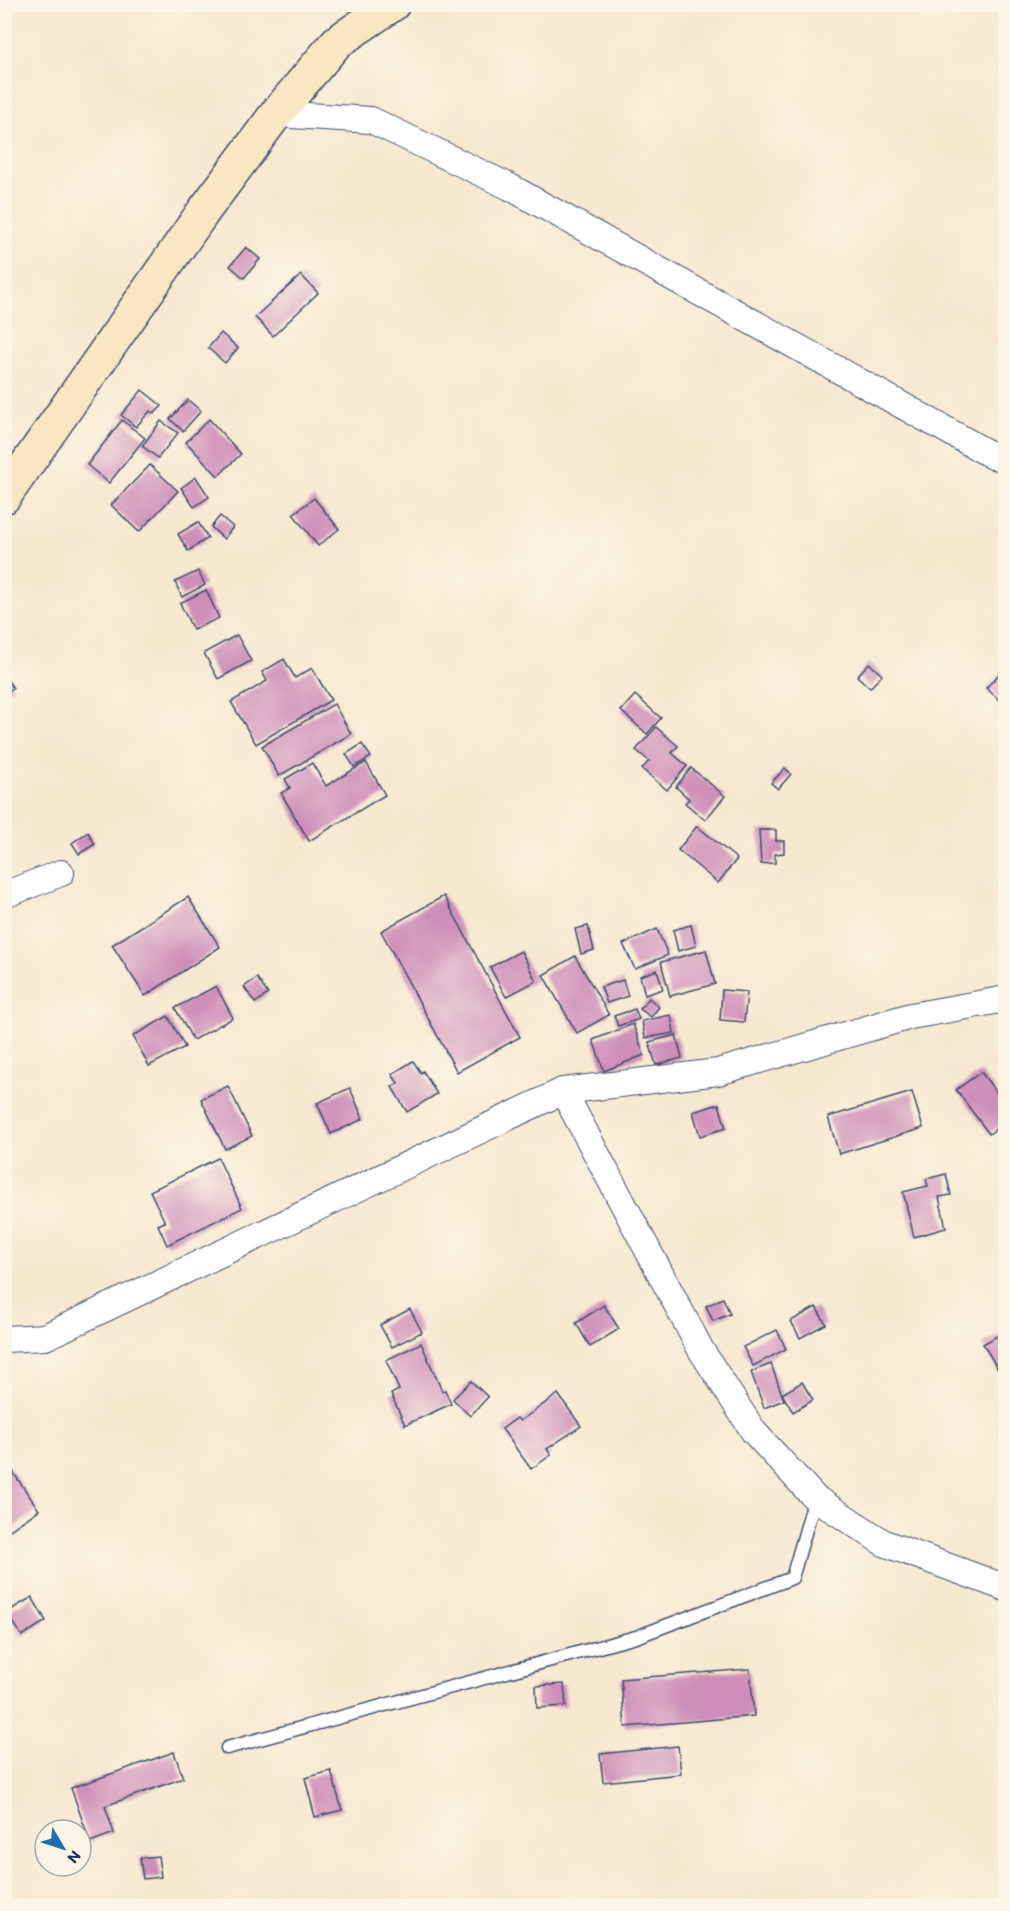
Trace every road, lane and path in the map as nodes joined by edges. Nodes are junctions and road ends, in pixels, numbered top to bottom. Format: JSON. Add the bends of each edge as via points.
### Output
{"nodes":[{"id":1,"x":393,"y":4,"type":"edge"},
{"id":2,"x":276,"y":114,"type":"junction"},
{"id":3,"x":1005,"y":459,"type":"edge"},
{"id":4,"x":4,"y":497,"type":"edge"},
{"id":5,"x":62,"y":873,"type":"dead end"},
{"id":6,"x":4,"y":895,"type":"edge"},
{"id":7,"x":1005,"y":999,"type":"edge"},
{"id":8,"x":563,"y":1092,"type":"junction"},
{"id":9,"x":4,"y":1339,"type":"edge"},
{"id":10,"x":815,"y":1498,"type":"junction"},
{"id":11,"x":1005,"y":1588,"type":"edge"},
{"id":12,"x":227,"y":1748,"type":"dead end"}],
"edges":[{"from":1,"to":2,"type":"street","via":[[337,42]]},
{"from":2,"to":3,"type":"street","via":[[371,120],[510,187],[993,456]]},
{"from":2,"to":4,"type":"street"},
{"from":5,"to":6,"type":"street"},
{"from":7,"to":8,"type":"street","via":[[911,1017],[718,1072]]},
{"from":8,"to":9,"type":"street","via":[[45,1337]]},
{"from":8,"to":10,"type":"street","via":[[701,1350],[754,1432]]},
{"from":10,"to":11,"type":"street","via":[[884,1543]]},
{"from":10,"to":12,"type":"lane","via":[[792,1578],[636,1637]]}]}
